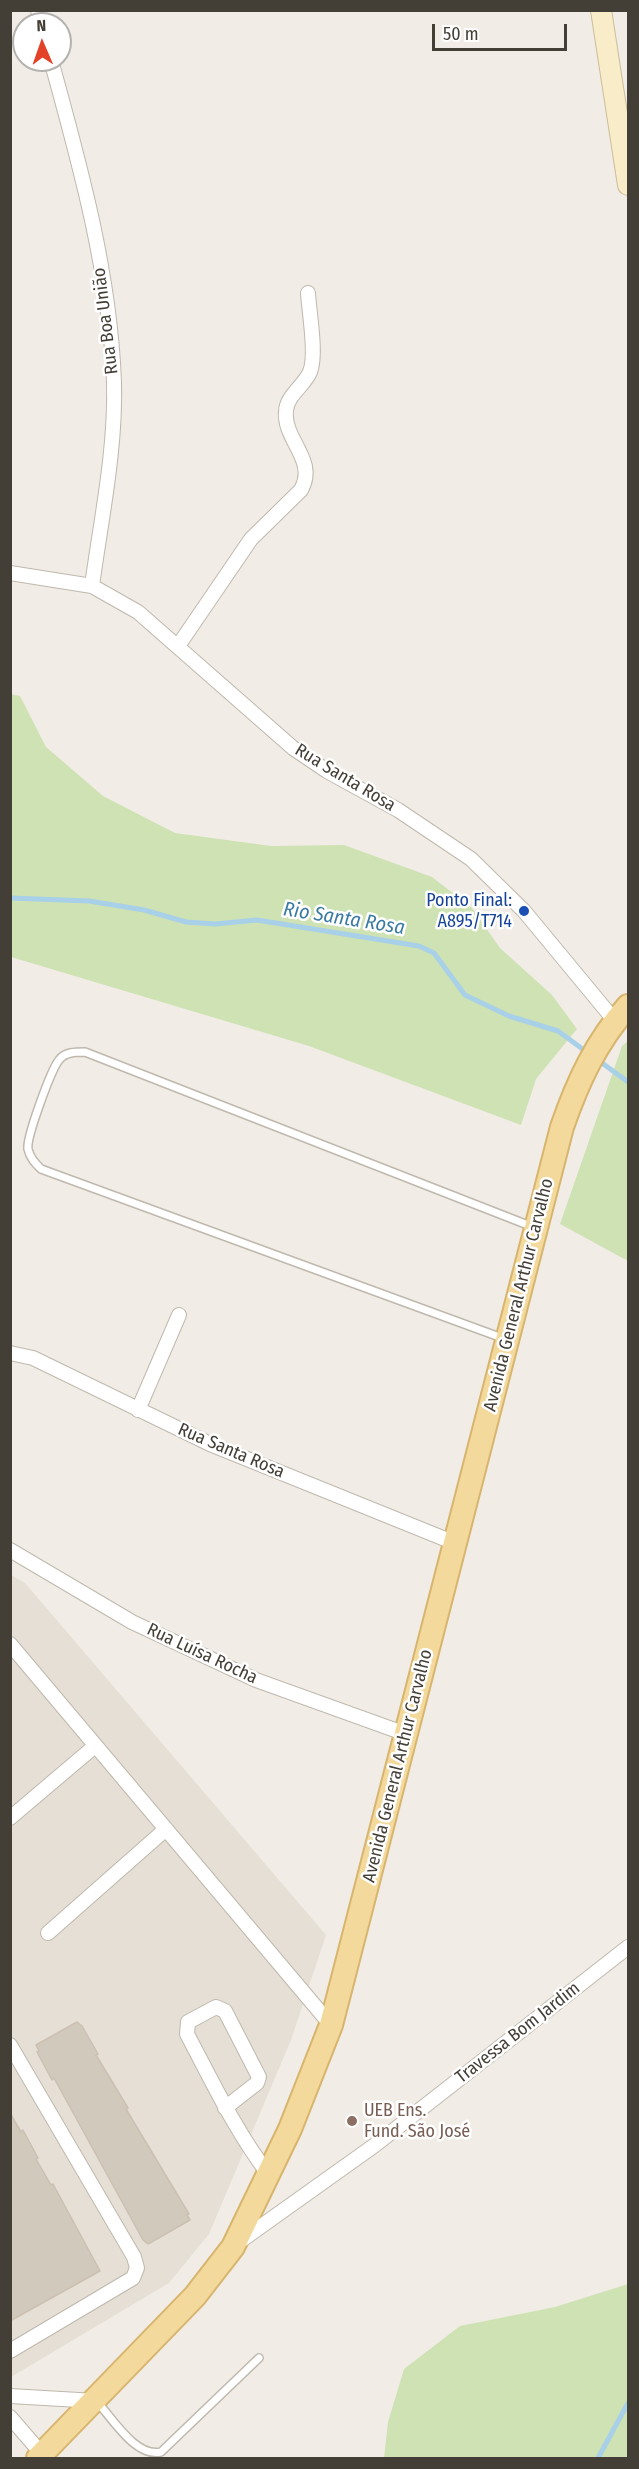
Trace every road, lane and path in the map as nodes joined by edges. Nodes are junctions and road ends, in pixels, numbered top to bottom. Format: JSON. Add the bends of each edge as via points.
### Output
{"nodes":[{"id":1,"x":601,"y":10,"type":"edge"},
{"id":2,"x":54,"y":72,"type":"edge"},
{"id":3,"x":628,"y":185,"type":"edge"},
{"id":4,"x":308,"y":293,"type":"dead end"},
{"id":5,"x":10,"y":573,"type":"edge"},
{"id":6,"x":92,"y":586,"type":"junction"},
{"id":7,"x":178,"y":646,"type":"junction"},
{"id":8,"x":615,"y":1021,"type":"edge"},
{"id":9,"x":536,"y":1227,"type":"junction"},
{"id":10,"x":179,"y":1315,"type":"dead end"},
{"id":11,"x":507,"y":1340,"type":"junction"},
{"id":12,"x":11,"y":1352,"type":"edge"},
{"id":13,"x":138,"y":1410,"type":"junction"},
{"id":14,"x":455,"y":1544,"type":"junction"},
{"id":15,"x":10,"y":1550,"type":"edge"},
{"id":16,"x":10,"y":1644,"type":"edge"},
{"id":17,"x":16,"y":1660,"type":"edge"},
{"id":18,"x":406,"y":1734,"type":"junction"},
{"id":19,"x":96,"y":1746,"type":"junction"},
{"id":20,"x":10,"y":1818,"type":"edge"},
{"id":21,"x":166,"y":1829,"type":"junction"},
{"id":22,"x":48,"y":1934,"type":"dead end"},
{"id":23,"x":628,"y":1947,"type":"edge"},
{"id":24,"x":331,"y":2025,"type":"junction"},
{"id":25,"x":10,"y":2045,"type":"edge"},
{"id":26,"x":225,"y":2108,"type":"junction"},
{"id":27,"x":269,"y":2175,"type":"junction"},
{"id":28,"x":233,"y":2247,"type":"junction"},
{"id":29,"x":10,"y":2351,"type":"edge"},
{"id":30,"x":259,"y":2358,"type":"dead end"},
{"id":31,"x":10,"y":2396,"type":"edge"},
{"id":32,"x":96,"y":2401,"type":"junction"},
{"id":33,"x":10,"y":2417,"type":"edge"},
{"id":34,"x":40,"y":2456,"type":"edge"}],
"edges":[{"from":1,"to":3,"type":"street"},
{"from":2,"to":6,"type":"street","name":"Rua Boa União","via":[[96,242],[114,381],[110,457]]},
{"from":4,"to":7,"type":"street","via":[[310,371],[288,402],[285,413],[305,464],[305,482],[251,539]]},
{"from":5,"to":6,"type":"street","name":"Rua Santa Rosa"},
{"from":6,"to":7,"type":"street","name":"Rua Santa Rosa","via":[[138,612]]},
{"from":7,"to":8,"type":"street","name":"Rua Santa Rosa","via":[[293,748],[471,859],[524,911]]},
{"from":8,"to":9,"type":"main road","name":"Avenida General Arthur Carvalho","via":[[579,1078]]},
{"from":9,"to":11,"type":"main road","name":"Avenida General Arthur Carvalho"},
{"from":9,"to":11,"type":"lane","via":[[84,1052],[68,1053],[58,1061],[29,1133],[28,1148],[41,1169]]},
{"from":10,"to":13,"type":"street"},
{"from":11,"to":14,"type":"main road","name":"Avenida General Arthur Carvalho"},
{"from":12,"to":13,"type":"street","name":"Rua Santa Rosa","via":[[33,1358]]},
{"from":13,"to":14,"type":"street","name":"Rua Santa Rosa","via":[[210,1444]]},
{"from":14,"to":18,"type":"main road","name":"Avenida General Arthur Carvalho"},
{"from":15,"to":18,"type":"street","name":"Rua Luísa Rocha","via":[[132,1622],[256,1680]]},
{"from":16,"to":17,"type":"street"},
{"from":17,"to":19,"type":"street"},
{"from":18,"to":24,"type":"main road","name":"Avenida General Arthur Carvalho"},
{"from":19,"to":20,"type":"street"},
{"from":19,"to":21,"type":"street"},
{"from":21,"to":22,"type":"street"},
{"from":21,"to":24,"type":"street"},
{"from":23,"to":28,"type":"street","name":"Travessa Bom Jardim","via":[[375,2145]]},
{"from":24,"to":27,"type":"main road","name":"Avenida General Arthur Carvalho"},
{"from":25,"to":29,"type":"street","via":[[137,2268],[133,2278]]},
{"from":26,"to":26,"type":"street","via":[[186,2027],[188,2022],[216,2007],[225,2011],[259,2077],[257,2083]]},
{"from":26,"to":27,"type":"street"},
{"from":27,"to":28,"type":"main road","name":"Avenida General Arthur Carvalho"},
{"from":28,"to":32,"type":"main road","name":"Avenida General Arthur Carvalho","via":[[195,2295]]},
{"from":30,"to":32,"type":"lane","via":[[161,2452],[154,2454],[139,2447]]},
{"from":31,"to":32,"type":"street"},
{"from":32,"to":34,"type":"main road","name":"Avenida General Arthur Carvalho"},
{"from":33,"to":34,"type":"street"}]}
